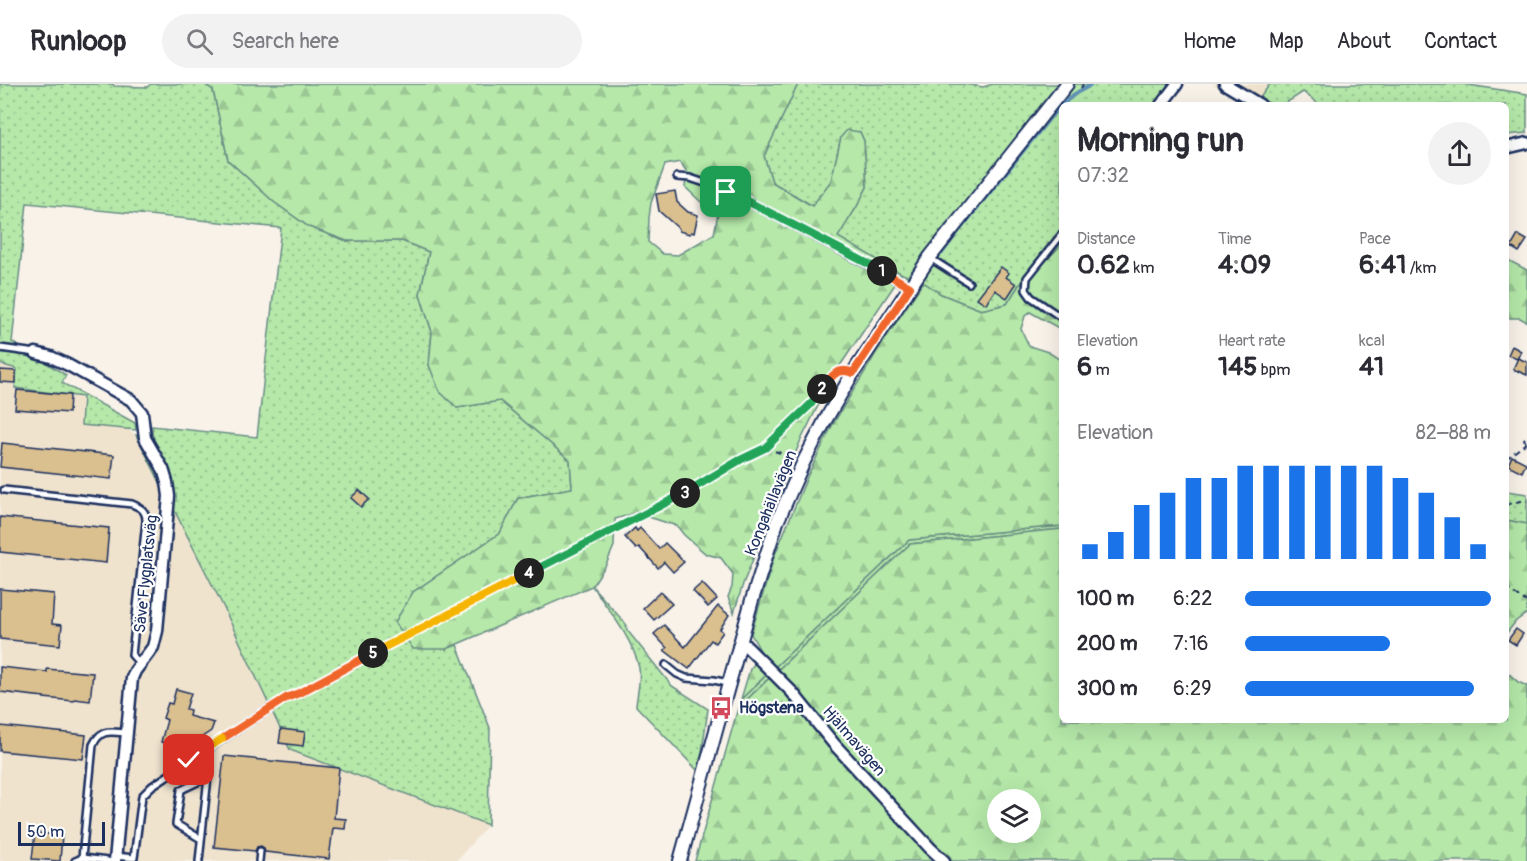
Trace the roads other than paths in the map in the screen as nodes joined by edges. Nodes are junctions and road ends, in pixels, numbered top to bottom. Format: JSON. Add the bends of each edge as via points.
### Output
{"nodes":[{"id":1,"x":1067,"y":84,"type":"edge"},
{"id":2,"x":1176,"y":84,"type":"edge"},
{"id":3,"x":1225,"y":84,"type":"edge"},
{"id":4,"x":1163,"y":102,"type":"edge"},
{"id":5,"x":1255,"y":102,"type":"edge"},
{"id":6,"x":1527,"y":143,"type":"edge"},
{"id":7,"x":1509,"y":147,"type":"edge"},
{"id":8,"x":677,"y":177,"type":"dead end"},
{"id":9,"x":1059,"y":238,"type":"edge"},
{"id":10,"x":930,"y":257,"type":"junction"},
{"id":11,"x":969,"y":283,"type":"dead end"},
{"id":12,"x":910,"y":287,"type":"junction"},
{"id":13,"x":1059,"y":316,"type":"edge"},
{"id":14,"x":0,"y":348,"type":"edge"},
{"id":15,"x":36,"y":353,"type":"joint"},
{"id":16,"x":4,"y":490,"type":"dead end"},
{"id":17,"x":739,"y":644,"type":"junction"},
{"id":18,"x":140,"y":664,"type":"junction"},
{"id":19,"x":666,"y":664,"type":"dead end"},
{"id":20,"x":728,"y":683,"type":"junction"},
{"id":21,"x":273,"y":706,"type":"road end"},
{"id":22,"x":127,"y":733,"type":"junction"},
{"id":23,"x":201,"y":839,"type":"junction"},
{"id":24,"x":260,"y":851,"type":"dead end"},
{"id":25,"x":82,"y":858,"type":"junction"},
{"id":26,"x":113,"y":859,"type":"edge"},
{"id":27,"x":135,"y":860,"type":"edge"},
{"id":28,"x":75,"y":861,"type":"edge"},
{"id":29,"x":199,"y":861,"type":"edge"},
{"id":30,"x":259,"y":861,"type":"edge"},
{"id":31,"x":680,"y":861,"type":"edge"},
{"id":32,"x":944,"y":861,"type":"edge"}],
"edges":[{"from":1,"to":10,"type":"street","name":"Kongahällavägen"},
{"from":2,"to":4,"type":"street"},
{"from":3,"to":5,"type":"street"},
{"from":6,"to":7,"type":"street"},
{"from":8,"to":12,"type":"lane","via":[[702,182],[749,202]]},
{"from":9,"to":13,"type":"lane","via":[[1028,278],[1026,290]]},
{"from":10,"to":11,"type":"lane"},
{"from":10,"to":12,"type":"street","name":"Kongahällavägen"},
{"from":12,"to":17,"type":"street","name":"Kongahällavägen","via":[[853,373],[804,461],[777,522]]},
{"from":14,"to":15,"type":"lane"},
{"from":15,"to":18,"type":"street","name":"Säve Flygplatsväg","via":[[68,365],[131,400],[142,413],[145,438],[163,469],[169,507],[157,631],[153,647]]},
{"from":16,"to":18,"type":"lane","via":[[132,504],[144,511],[132,655]]},
{"from":17,"to":20,"type":"street","name":"Kongahällavägen"},
{"from":17,"to":32,"type":"street","name":"Hjälmavägen","via":[[745,645],[792,692],[834,744]]},
{"from":18,"to":22,"type":"street","name":"Säve Flygplatsväg","via":[[132,678]]},
{"from":19,"to":20,"type":"lane","via":[[686,678]]},
{"from":20,"to":31,"type":"street","name":"Kongahällavägen"},
{"from":21,"to":27,"type":"lane","via":[[142,796]]},
{"from":22,"to":25,"type":"lane","via":[[106,732],[93,745]]},
{"from":22,"to":26,"type":"street","name":"Säve Flygplatsväg"},
{"from":23,"to":23,"type":"lane","via":[[204,818],[208,777],[181,790],[176,824]]},
{"from":23,"to":29,"type":"lane"},
{"from":24,"to":30,"type":"lane"},
{"from":25,"to":26,"type":"lane"},
{"from":25,"to":28,"type":"lane"},
{"from":26,"to":27,"type":"lane"}]}
